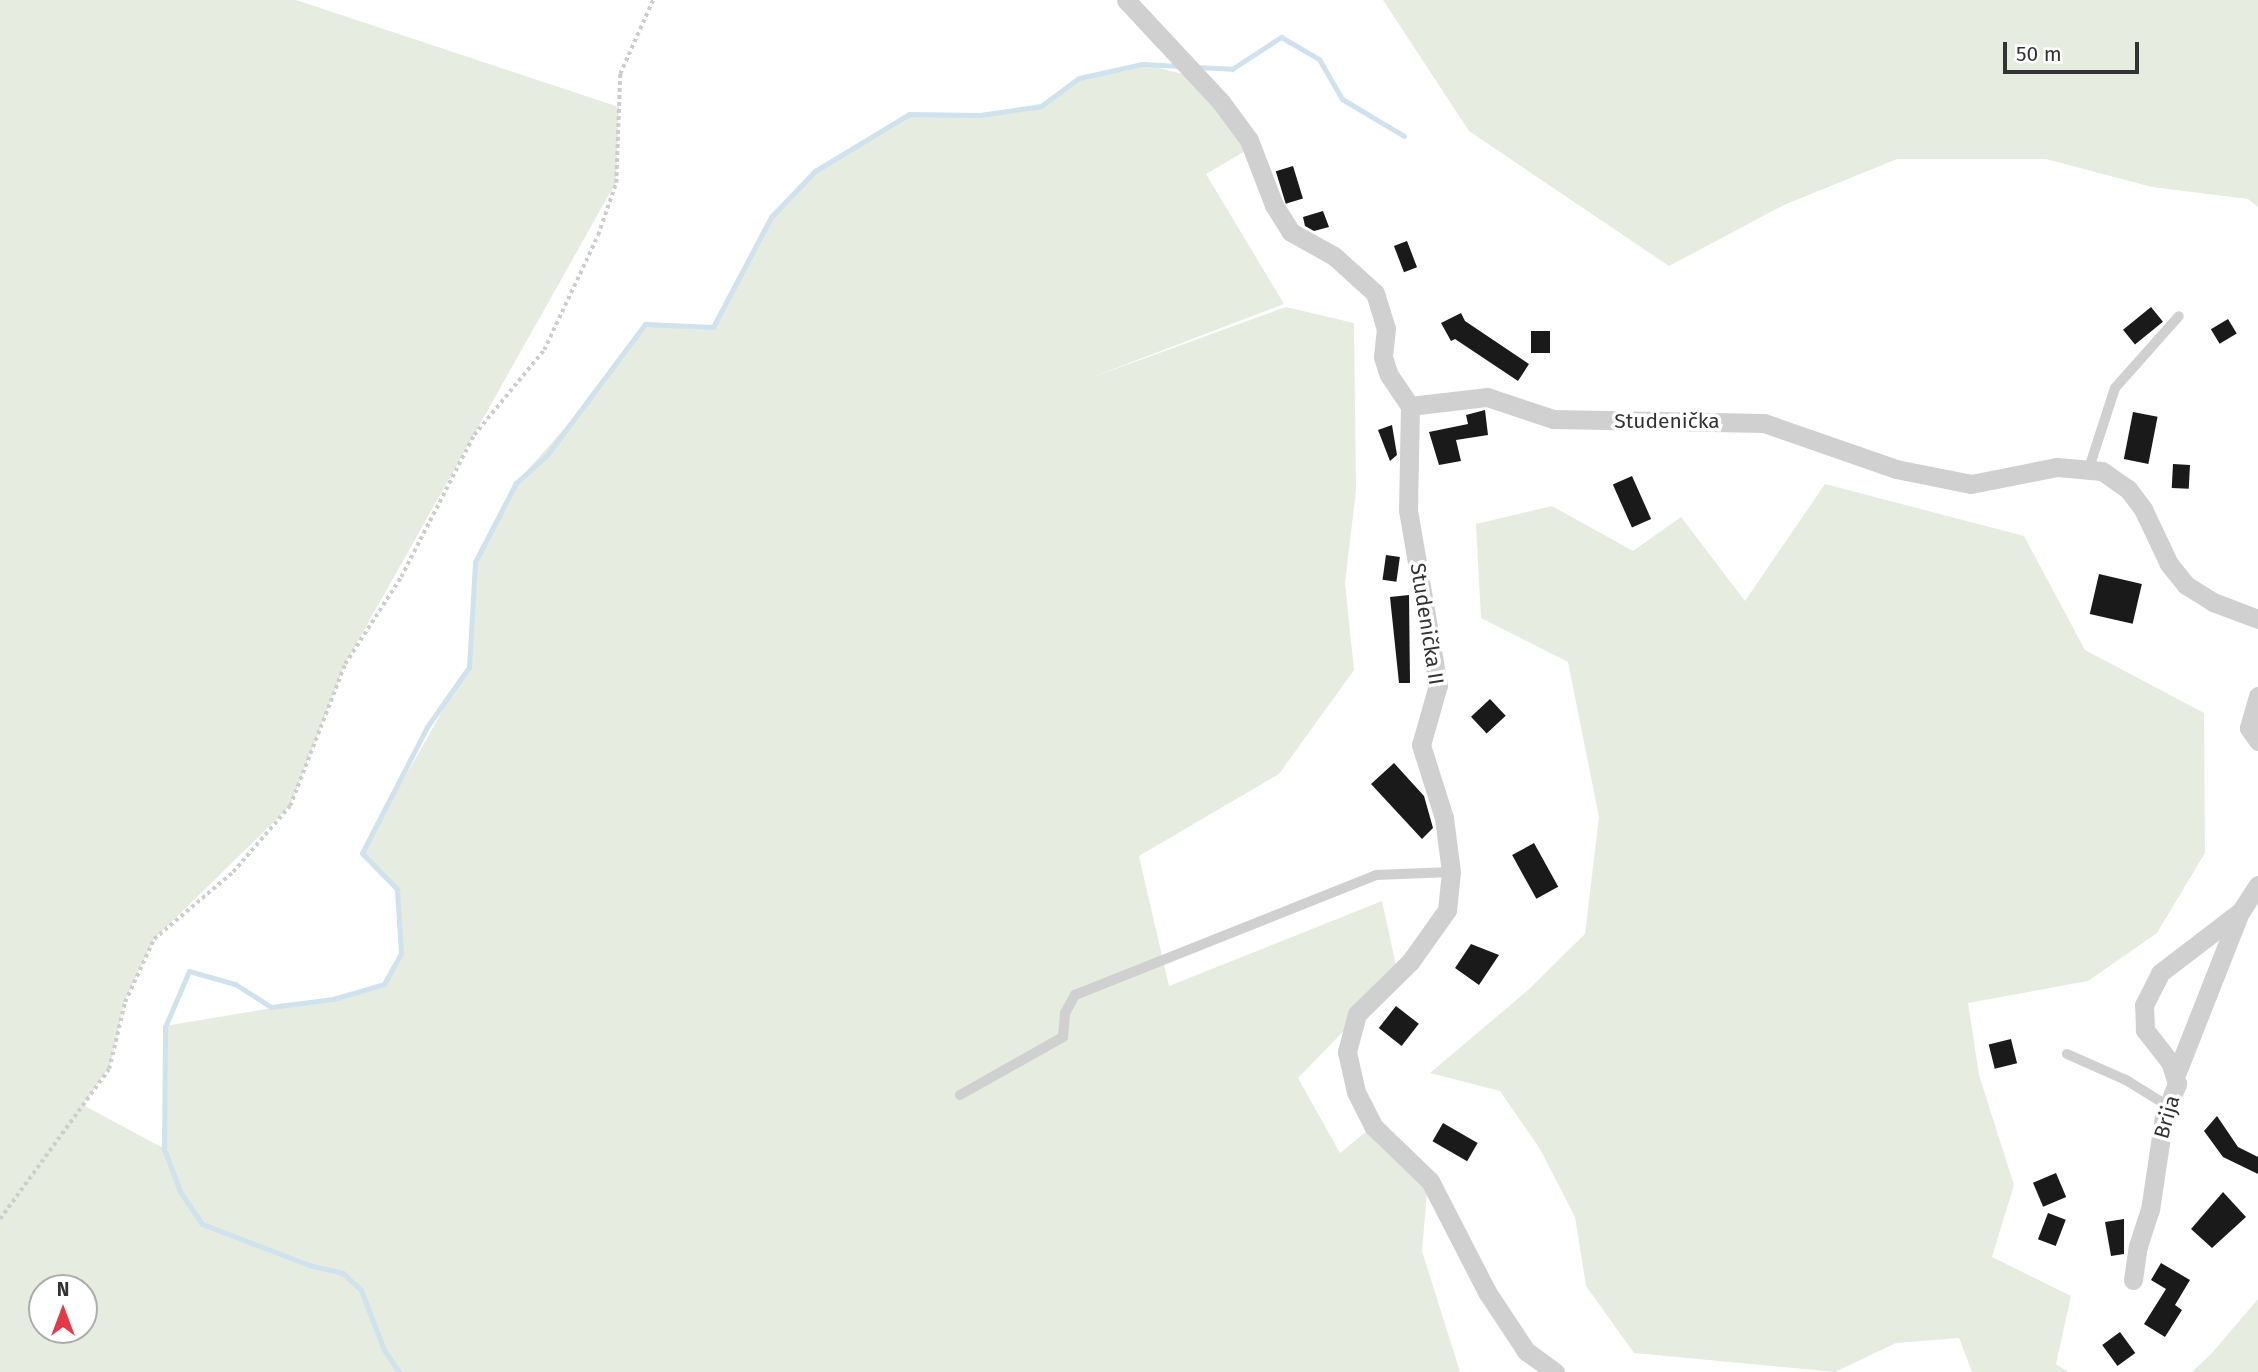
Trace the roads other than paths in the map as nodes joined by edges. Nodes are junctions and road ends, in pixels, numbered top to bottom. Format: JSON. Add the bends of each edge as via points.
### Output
{"nodes":[{"id":1,"x":1126,"y":0,"type":"edge"},
{"id":2,"x":2179,"y":317,"type":"dead end"},
{"id":3,"x":1410,"y":406,"type":"junction"},
{"id":4,"x":2089,"y":468,"type":"junction"},
{"id":5,"x":2258,"y":619,"type":"edge"},
{"id":6,"x":2258,"y":696,"type":"edge"},
{"id":7,"x":2258,"y":741,"type":"edge"},
{"id":8,"x":1451,"y":872,"type":"junction"},
{"id":9,"x":2258,"y":885,"type":"edge"},
{"id":10,"x":2241,"y":911,"type":"junction"},
{"id":11,"x":2067,"y":1054,"type":"dead end"},
{"id":12,"x":2177,"y":1072,"type":"junction"},
{"id":13,"x":960,"y":1095,"type":"dead end"},
{"id":14,"x":2168,"y":1106,"type":"junction"},
{"id":15,"x":2133,"y":1280,"type":"dead end"},
{"id":16,"x":1555,"y":1372,"type":"edge"}],
"edges":[{"from":1,"to":3,"type":"street","via":[[1249,140],[1274,205],[1291,232],[1334,256],[1375,293],[1386,328],[1383,357]]},
{"from":2,"to":4,"type":"lane","via":[[2115,388]]},
{"from":3,"to":4,"type":"street","name":"Studenička","via":[[1487,397],[1553,419],[1763,423],[1896,469],[1972,484],[2057,467]]},
{"from":3,"to":8,"type":"street","name":"Studenička II","via":[[1408,510],[1438,685],[1421,746],[1444,818]]},
{"from":4,"to":5,"type":"street","name":"Studenička","via":[[2102,471],[2127,489],[2186,585],[2213,602]]},
{"from":6,"to":7,"type":"street","via":[[2249,728]]},
{"from":8,"to":13,"type":"lane","via":[[1376,874],[1076,995],[1065,1013],[1063,1037]]},
{"from":8,"to":16,"type":"street","name":"Studenička II","via":[[1447,909],[1410,962],[1357,1014],[1352,1025],[1348,1052],[1356,1092],[1373,1126],[1430,1181],[1487,1292],[1526,1351]]},
{"from":9,"to":10,"type":"street","name":"Brija"},
{"from":10,"to":12,"type":"street"},
{"from":10,"to":12,"type":"street","name":"Brija","via":[[2151,985],[2142,1018],[2145,1030]]},
{"from":11,"to":14,"type":"lane","via":[[2126,1080]]},
{"from":12,"to":14,"type":"street","name":"Brija"},
{"from":14,"to":15,"type":"street","name":"Brija"}]}
